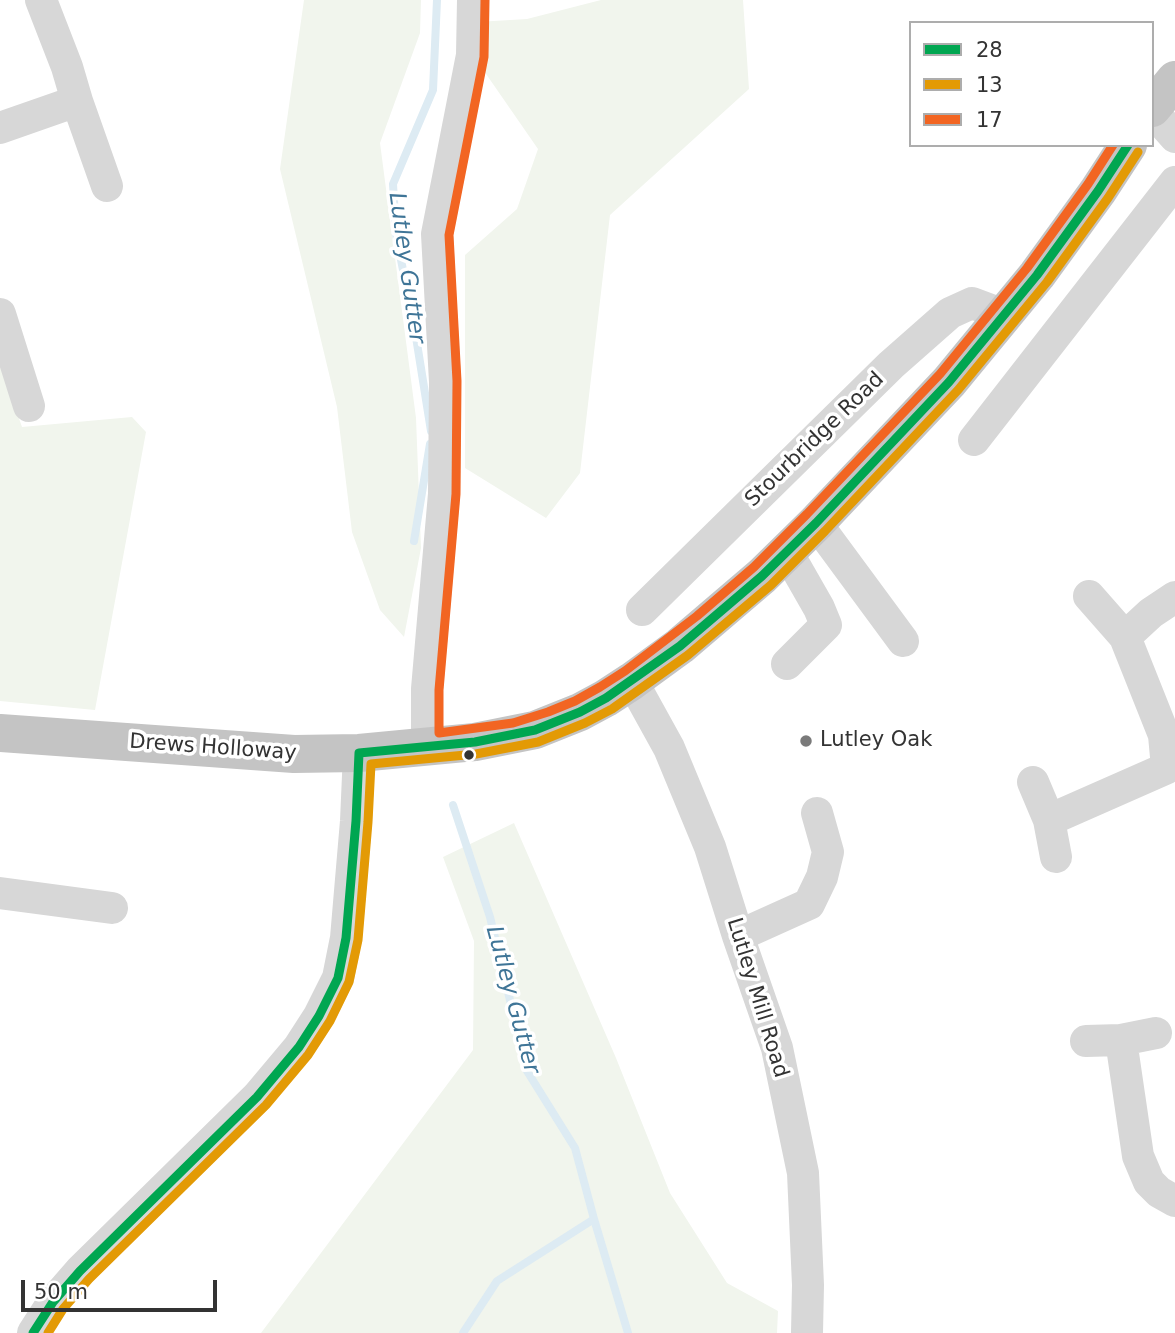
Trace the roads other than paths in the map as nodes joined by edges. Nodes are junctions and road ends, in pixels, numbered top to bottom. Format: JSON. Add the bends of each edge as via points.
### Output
{"nodes":[{"id":1,"x":41,"y":0,"type":"edge"},
{"id":2,"x":473,"y":0,"type":"edge"},
{"id":3,"x":1175,"y":80,"type":"edge"},
{"id":4,"x":77,"y":101,"type":"junction"},
{"id":5,"x":1154,"y":106,"type":"edge"},
{"id":6,"x":1154,"y":111,"type":"edge"},
{"id":7,"x":0,"y":128,"type":"edge"},
{"id":8,"x":1175,"y":137,"type":"edge"},
{"id":9,"x":1127,"y":147,"type":"edge"},
{"id":10,"x":1175,"y":181,"type":"edge"},
{"id":11,"x":107,"y":186,"type":"dead end"},
{"id":12,"x":0,"y":314,"type":"edge"},
{"id":13,"x":1004,"y":315,"type":"junction"},
{"id":14,"x":29,"y":406,"type":"dead end"},
{"id":15,"x":974,"y":440,"type":"dead end"},
{"id":16,"x":816,"y":523,"type":"junction"},
{"id":17,"x":787,"y":552,"type":"junction"},
{"id":18,"x":1089,"y":596,"type":"dead end"},
{"id":19,"x":1175,"y":597,"type":"edge"},
{"id":20,"x":642,"y":610,"type":"dead end"},
{"id":21,"x":1125,"y":637,"type":"junction"},
{"id":22,"x":903,"y":641,"type":"dead end"},
{"id":23,"x":787,"y":664,"type":"dead end"},
{"id":24,"x":632,"y":681,"type":"junction"},
{"id":25,"x":0,"y":733,"type":"edge"},
{"id":26,"x":427,"y":747,"type":"junction"},
{"id":27,"x":359,"y":753,"type":"junction"},
{"id":28,"x":1171,"y":767,"type":"edge"},
{"id":29,"x":1033,"y":782,"type":"dead end"},
{"id":30,"x":817,"y":813,"type":"dead end"},
{"id":31,"x":1049,"y":820,"type":"junction"},
{"id":32,"x":1056,"y":856,"type":"dead end"},
{"id":33,"x":0,"y":893,"type":"edge"},
{"id":34,"x":111,"y":908,"type":"dead end"},
{"id":35,"x":738,"y":936,"type":"junction"},
{"id":36,"x":1156,"y":1032,"type":"dead end"},
{"id":37,"x":1121,"y":1040,"type":"junction"},
{"id":38,"x":1086,"y":1041,"type":"dead end"},
{"id":39,"x":1175,"y":1202,"type":"edge"},
{"id":40,"x":33,"y":1333,"type":"edge"},
{"id":41,"x":807,"y":1333,"type":"edge"}],
"edges":[{"from":1,"to":4,"type":"street"},
{"from":2,"to":26,"type":"street","via":[[472,55],[437,234],[445,382],[444,494],[427,689]]},
{"from":3,"to":5,"type":"highway"},
{"from":4,"to":7,"type":"street"},
{"from":4,"to":11,"type":"street"},
{"from":6,"to":8,"type":"street"},
{"from":9,"to":13,"type":"highway"},
{"from":10,"to":15,"type":"street"},
{"from":12,"to":14,"type":"street"},
{"from":13,"to":16,"type":"highway","via":[[949,382]]},
{"from":13,"to":20,"type":"street","name":"Stourbridge Road","via":[[972,303],[950,313],[891,365]]},
{"from":16,"to":17,"type":"highway"},
{"from":16,"to":22,"type":"street"},
{"from":17,"to":23,"type":"street","via":[[826,625]]},
{"from":17,"to":24,"type":"highway","via":[[705,626]]},
{"from":18,"to":21,"type":"street"},
{"from":19,"to":21,"type":"street"},
{"from":21,"to":28,"type":"street","via":[[1164,735]]},
{"from":24,"to":26,"type":"highway","via":[[580,712],[535,730]]},
{"from":24,"to":35,"type":"street","name":"Lutley Mill Road","via":[[674,761],[710,847]]},
{"from":25,"to":27,"type":"highway","name":"Drews Holloway","via":[[294,754]]},
{"from":26,"to":27,"type":"highway","name":"Drews Holloway"},
{"from":27,"to":40,"type":"street","via":[[346,938],[338,978],[318,1016],[257,1097],[80,1271]]},
{"from":28,"to":31,"type":"street"},
{"from":29,"to":31,"type":"street"},
{"from":30,"to":35,"type":"street","via":[[828,852],[809,904]]},
{"from":31,"to":32,"type":"street"},
{"from":33,"to":34,"type":"street"},
{"from":35,"to":41,"type":"street","name":"Lutley Mill Road","via":[[777,1048],[803,1174]]},
{"from":36,"to":37,"type":"street"},
{"from":37,"to":38,"type":"street"},
{"from":37,"to":39,"type":"street","via":[[1138,1156],[1149,1182]]}]}
